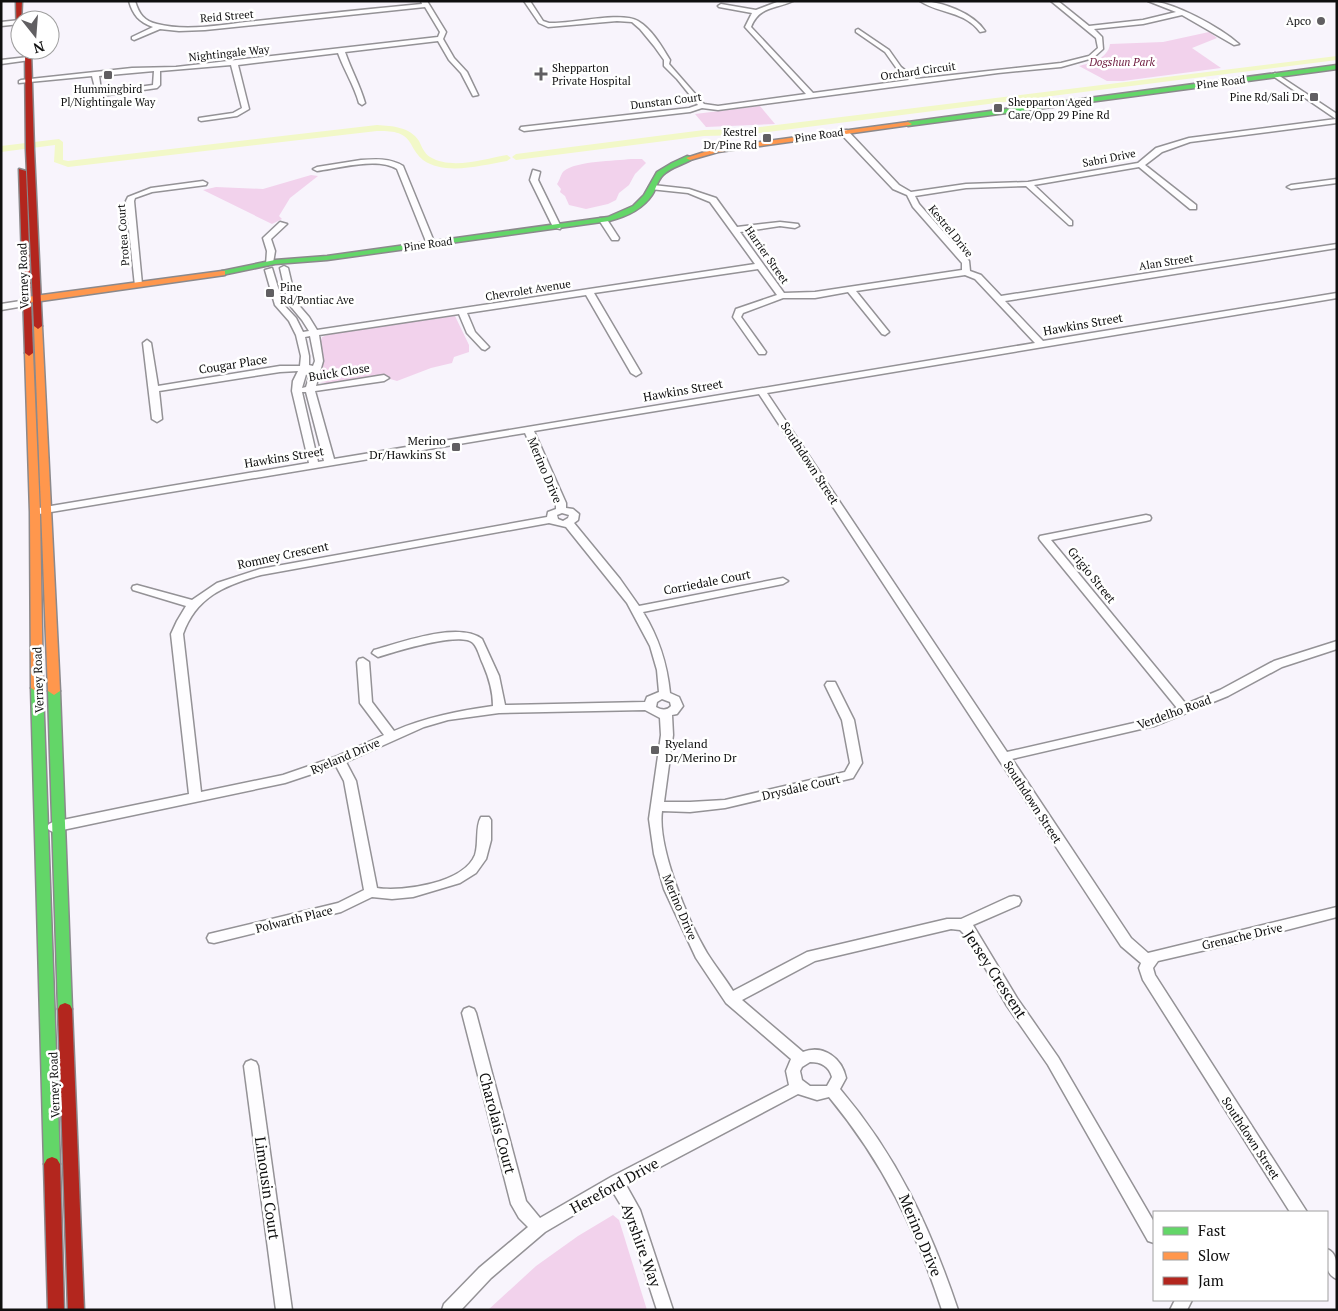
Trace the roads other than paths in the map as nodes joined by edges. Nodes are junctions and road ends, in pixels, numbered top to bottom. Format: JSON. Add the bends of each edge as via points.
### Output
{"nodes":[{"id":1,"x":132,"y":1,"type":"edge"},
{"id":2,"x":527,"y":1,"type":"edge"},
{"id":3,"x":790,"y":1,"type":"edge"},
{"id":4,"x":923,"y":1,"type":"edge"},
{"id":5,"x":1054,"y":1,"type":"edge"},
{"id":6,"x":1152,"y":1,"type":"edge"},
{"id":7,"x":425,"y":3,"type":"edge"},
{"id":8,"x":721,"y":6,"type":"dead end"},
{"id":9,"x":755,"y":12,"type":"junction"},
{"id":10,"x":1182,"y":13,"type":"junction"},
{"id":11,"x":158,"y":27,"type":"junction"},
{"id":12,"x":1090,"y":28,"type":"junction"},
{"id":13,"x":858,"y":31,"type":"dead end"},
{"id":14,"x":982,"y":31,"type":"dead end"},
{"id":15,"x":134,"y":38,"type":"dead end"},
{"id":16,"x":440,"y":39,"type":"junction"},
{"id":17,"x":1236,"y":44,"type":"dead end"},
{"id":18,"x":341,"y":51,"type":"junction"},
{"id":19,"x":23,"y":60,"type":"edge"},
{"id":20,"x":234,"y":63,"type":"junction"},
{"id":21,"x":1337,"y":67,"type":"edge"},
{"id":22,"x":157,"y":69,"type":"junction"},
{"id":23,"x":95,"y":74,"type":"junction"},
{"id":24,"x":1275,"y":75,"type":"junction"},
{"id":25,"x":25,"y":82,"type":"junction"},
{"id":26,"x":915,"y":82,"type":"junction"},
{"id":27,"x":475,"y":95,"type":"dead end"},
{"id":28,"x":811,"y":96,"type":"junction"},
{"id":29,"x":362,"y":103,"type":"dead end"},
{"id":30,"x":702,"y":106,"type":"junction"},
{"id":31,"x":1337,"y":117,"type":"edge"},
{"id":32,"x":201,"y":119,"type":"dead end"},
{"id":33,"x":1337,"y":120,"type":"edge"},
{"id":34,"x":524,"y":130,"type":"dead end"},
{"id":35,"x":844,"y":132,"type":"junction"},
{"id":36,"x":1140,"y":165,"type":"junction"},
{"id":37,"x":317,"y":169,"type":"dead end"},
{"id":38,"x":536,"y":172,"type":"dead end"},
{"id":39,"x":1337,"y":180,"type":"edge"},
{"id":40,"x":203,"y":183,"type":"dead end"},
{"id":41,"x":1028,"y":184,"type":"junction"},
{"id":42,"x":653,"y":187,"type":"junction"},
{"id":43,"x":1291,"y":187,"type":"dead end"},
{"id":44,"x":910,"y":194,"type":"junction"},
{"id":45,"x":1193,"y":207,"type":"dead end"},
{"id":46,"x":603,"y":220,"type":"junction"},
{"id":47,"x":1069,"y":223,"type":"dead end"},
{"id":48,"x":283,"y":224,"type":"dead end"},
{"id":49,"x":795,"y":226,"type":"dead end"},
{"id":50,"x":556,"y":227,"type":"junction"},
{"id":51,"x":735,"y":230,"type":"junction"},
{"id":52,"x":615,"y":238,"type":"dead end"},
{"id":53,"x":431,"y":244,"type":"junction"},
{"id":54,"x":1337,"y":246,"type":"edge"},
{"id":55,"x":271,"y":251,"type":"junction"},
{"id":56,"x":283,"y":265,"type":"junction"},
{"id":57,"x":760,"y":266,"type":"junction"},
{"id":58,"x":268,"y":267,"type":"junction"},
{"id":59,"x":966,"y":272,"type":"junction"},
{"id":60,"x":138,"y":284,"type":"junction"},
{"id":61,"x":850,"y":289,"type":"junction"},
{"id":62,"x":589,"y":292,"type":"junction"},
{"id":63,"x":1337,"y":295,"type":"edge"},
{"id":64,"x":782,"y":296,"type":"junction"},
{"id":65,"x":30,"y":300,"type":"junction"},
{"id":66,"x":999,"y":300,"type":"junction"},
{"id":67,"x":1,"y":307,"type":"edge"},
{"id":68,"x":462,"y":311,"type":"junction"},
{"id":69,"x":885,"y":332,"type":"dead end"},
{"id":70,"x":314,"y":334,"type":"junction"},
{"id":71,"x":300,"y":335,"type":"junction"},
{"id":72,"x":147,"y":343,"type":"dead end"},
{"id":73,"x":1041,"y":344,"type":"junction"},
{"id":74,"x":485,"y":347,"type":"dead end"},
{"id":75,"x":762,"y":352,"type":"dead end"},
{"id":76,"x":304,"y":368,"type":"junction"},
{"id":77,"x":317,"y":368,"type":"junction"},
{"id":78,"x":636,"y":373,"type":"dead end"},
{"id":79,"x":384,"y":378,"type":"dead end"},
{"id":80,"x":154,"y":388,"type":"junction"},
{"id":81,"x":310,"y":389,"type":"junction"},
{"id":82,"x":762,"y":390,"type":"junction"},
{"id":83,"x":297,"y":391,"type":"junction"},
{"id":84,"x":157,"y":419,"type":"dead end"},
{"id":85,"x":528,"y":429,"type":"junction"},
{"id":86,"x":330,"y":462,"type":"junction"},
{"id":87,"x":314,"y":465,"type":"junction"},
{"id":88,"x":47,"y":510,"type":"junction"},
{"id":89,"x":561,"y":510,"type":"junction"},
{"id":90,"x":34,"y":512,"type":"junction"},
{"id":91,"x":1146,"y":518,"type":"dead end"},
{"id":92,"x":552,"y":519,"type":"junction"},
{"id":93,"x":568,"y":523,"type":"junction"},
{"id":94,"x":783,"y":581,"type":"dead end"},
{"id":95,"x":137,"y":588,"type":"dead end"},
{"id":96,"x":193,"y":604,"type":"junction"},
{"id":97,"x":637,"y":610,"type":"junction"},
{"id":98,"x":1337,"y":645,"type":"edge"},
{"id":99,"x":378,"y":653,"type":"dead end"},
{"id":100,"x":363,"y":662,"type":"dead end"},
{"id":101,"x":831,"y":685,"type":"dead end"},
{"id":102,"x":665,"y":695,"type":"junction"},
{"id":103,"x":649,"y":706,"type":"junction"},
{"id":104,"x":499,"y":709,"type":"junction"},
{"id":105,"x":1184,"y":709,"type":"junction"},
{"id":106,"x":666,"y":714,"type":"junction"},
{"id":107,"x":391,"y":736,"type":"junction"},
{"id":108,"x":1004,"y":757,"type":"junction"},
{"id":109,"x":339,"y":760,"type":"junction"},
{"id":110,"x":196,"y":798,"type":"junction"},
{"id":111,"x":656,"y":806,"type":"junction"},
{"id":112,"x":485,"y":820,"type":"dead end"},
{"id":113,"x":58,"y":826,"type":"junction"},
{"id":114,"x":42,"y":829,"type":"junction"},
{"id":115,"x":372,"y":892,"type":"junction"},
{"id":116,"x":1014,"y":901,"type":"dead end"},
{"id":117,"x":1337,"y":912,"type":"edge"},
{"id":118,"x":964,"y":924,"type":"junction"},
{"id":119,"x":214,"y":938,"type":"dead end"},
{"id":120,"x":1148,"y":961,"type":"junction"},
{"id":121,"x":731,"y":999,"type":"junction"},
{"id":122,"x":469,"y":1012,"type":"dead end"},
{"id":123,"x":801,"y":1059,"type":"junction"},
{"id":124,"x":251,"y":1066,"type":"dead end"},
{"id":125,"x":798,"y":1087,"type":"junction"},
{"id":126,"x":832,"y":1090,"type":"junction"},
{"id":127,"x":616,"y":1182,"type":"junction"},
{"id":128,"x":1298,"y":1211,"type":"edge"},
{"id":129,"x":539,"y":1227,"type":"junction"},
{"id":130,"x":1153,"y":1234,"type":"edge"},
{"id":131,"x":1328,"y":1258,"type":"edge"},
{"id":132,"x":1337,"y":1272,"type":"edge"},
{"id":133,"x":56,"y":1310,"type":"edge"},
{"id":134,"x":76,"y":1310,"type":"edge"},
{"id":135,"x":284,"y":1310,"type":"edge"},
{"id":136,"x":450,"y":1310,"type":"edge"},
{"id":137,"x":665,"y":1310,"type":"edge"},
{"id":138,"x":950,"y":1310,"type":"edge"}],
"edges":[{"from":1,"to":11,"type":"street","name":"Reid Street","via":[[141,20]]},
{"from":2,"to":30,"type":"street","via":[[541,22],[548,25],[635,21],[661,50],[667,60],[666,65]]},
{"from":3,"to":9,"type":"street"},
{"from":4,"to":14,"type":"street","via":[[970,18]]},
{"from":5,"to":12,"type":"street","name":"Orchard Circuit"},
{"from":6,"to":10,"type":"street"},
{"from":7,"to":11,"type":"street","name":"Reid Street","via":[[215,27]]},
{"from":7,"to":16,"type":"street","via":[[443,32]]},
{"from":8,"to":9,"type":"street"},
{"from":9,"to":28,"type":"street","via":[[748,27]]},
{"from":10,"to":12,"type":"street","via":[[1143,22]]},
{"from":10,"to":17,"type":"street"},
{"from":11,"to":15,"type":"street"},
{"from":12,"to":26,"type":"street","name":"Orchard Circuit","via":[[1099,37],[1101,48],[1081,61]]},
{"from":13,"to":26,"type":"street","via":[[887,51]]},
{"from":16,"to":18,"type":"street","name":"Nightingale Way"},
{"from":16,"to":27,"type":"street","via":[[451,59],[464,72]]},
{"from":18,"to":20,"type":"street","name":"Nightingale Way"},
{"from":18,"to":29,"type":"street"},
{"from":19,"to":25,"type":"street","name":"Verney Road"},
{"from":20,"to":22,"type":"street","name":"Nightingale Way"},
{"from":20,"to":32,"type":"street","via":[[246,109],[235,115]]},
{"from":21,"to":24,"type":"street","name":"Pine Road"},
{"from":22,"to":23,"type":"street","name":"Nightingale Way"},
{"from":22,"to":23,"type":"street","via":[[154,87],[106,93],[98,92]]},
{"from":23,"to":25,"type":"street","name":"Nightingale Way"},
{"from":24,"to":31,"type":"street"},
{"from":24,"to":35,"type":"street","name":"Pine Road"},
{"from":25,"to":65,"type":"street","name":"Verney Road"},
{"from":26,"to":28,"type":"street","name":"Orchard Circuit"},
{"from":28,"to":30,"type":"street","name":"Dunstan Court","via":[[718,108]]},
{"from":30,"to":34,"type":"street","name":"Dunstan Court"},
{"from":33,"to":36,"type":"street","name":"Sabri Drive","via":[[1189,140],[1159,150]]},
{"from":35,"to":42,"type":"street","name":"Pine Road","via":[[698,154],[658,175]]},
{"from":35,"to":44,"type":"street","name":"Kestrel Drive","via":[[896,187]]},
{"from":36,"to":41,"type":"street","name":"Sabri Drive"},
{"from":36,"to":45,"type":"street"},
{"from":37,"to":53,"type":"street","via":[[377,161],[397,165]]},
{"from":38,"to":50,"type":"street","via":[[534,180]]},
{"from":39,"to":43,"type":"street"},
{"from":40,"to":60,"type":"street","name":"Protea Court","via":[[151,190],[132,197]]},
{"from":41,"to":44,"type":"street","name":"Sabri Drive","via":[[966,186]]},
{"from":41,"to":47,"type":"street"},
{"from":42,"to":46,"type":"street","name":"Pine Road","via":[[631,211]]},
{"from":42,"to":51,"type":"street","name":"Harrier Street","via":[[689,190],[713,200]]},
{"from":44,"to":59,"type":"street","name":"Kestrel Drive","via":[[966,263]]},
{"from":46,"to":50,"type":"street","name":"Pine Road"},
{"from":46,"to":52,"type":"street"},
{"from":48,"to":55,"type":"street","via":[[267,238]]},
{"from":49,"to":51,"type":"street","via":[[780,224]]},
{"from":50,"to":53,"type":"street","name":"Pine Road"},
{"from":51,"to":57,"type":"street","name":"Harrier Street"},
{"from":53,"to":56,"type":"street","name":"Pine Road"},
{"from":54,"to":66,"type":"street","name":"Alan Street"},
{"from":55,"to":56,"type":"street"},
{"from":55,"to":58,"type":"street"},
{"from":56,"to":58,"type":"street","name":"Pine Road"},
{"from":56,"to":70,"type":"street","via":[[292,303]]},
{"from":57,"to":62,"type":"street","name":"Chevrolet Avenue"},
{"from":57,"to":64,"type":"street","name":"Harrier Street"},
{"from":58,"to":60,"type":"street"},
{"from":58,"to":71,"type":"street","via":[[279,305],[293,320]]},
{"from":59,"to":61,"type":"street","name":"Harrier Street"},
{"from":59,"to":66,"type":"street","name":"Kestrel Drive","via":[[978,277]]},
{"from":60,"to":65,"type":"street"},
{"from":61,"to":64,"type":"street","name":"Harrier Street"},
{"from":61,"to":69,"type":"street"},
{"from":62,"to":68,"type":"street","name":"Chevrolet Avenue"},
{"from":62,"to":78,"type":"street"},
{"from":63,"to":73,"type":"street","name":"Hawkins Street"},
{"from":64,"to":75,"type":"street","via":[[739,311],[737,318]]},
{"from":65,"to":67,"type":"street"},
{"from":65,"to":88,"type":"street","name":"Verney Road"},
{"from":65,"to":90,"type":"street","name":"Verney Road"},
{"from":66,"to":73,"type":"street","name":"Kestrel Drive"},
{"from":68,"to":70,"type":"street","name":"Chevrolet Avenue"},
{"from":68,"to":74,"type":"street","via":[[471,334]]},
{"from":70,"to":71,"type":"street","name":"Chevrolet Avenue"},
{"from":70,"to":77,"type":"street","via":[[319,356]]},
{"from":71,"to":76,"type":"street"},
{"from":72,"to":80,"type":"street"},
{"from":73,"to":82,"type":"street","name":"Hawkins Street"},
{"from":76,"to":77,"type":"street","name":"Cougar Place"},
{"from":76,"to":80,"type":"street","name":"Cougar Place"},
{"from":76,"to":83,"type":"street"},
{"from":77,"to":81,"type":"street"},
{"from":79,"to":81,"type":"street","name":"Buick Close"},
{"from":80,"to":84,"type":"street"},
{"from":81,"to":83,"type":"street","name":"Buick Close"},
{"from":81,"to":86,"type":"street"},
{"from":82,"to":85,"type":"street","name":"Hawkins Street"},
{"from":82,"to":108,"type":"street","name":"Southdown Street"},
{"from":83,"to":87,"type":"street"},
{"from":85,"to":86,"type":"street","name":"Hawkins Street"},
{"from":85,"to":89,"type":"street","name":"Merino Drive"},
{"from":86,"to":87,"type":"street","name":"Hawkins Street"},
{"from":87,"to":88,"type":"street","name":"Hawkins Street"},
{"from":88,"to":90,"type":"street","name":"Hawkins Street"},
{"from":88,"to":113,"type":"street","name":"Verney Road"},
{"from":89,"to":92,"type":"street","via":[[554,512]]},
{"from":89,"to":93,"type":"street","name":"Merino Drive","via":[[575,516]]},
{"from":90,"to":114,"type":"street","name":"Verney Road"},
{"from":91,"to":105,"type":"street","name":"Grigio Street","via":[[1044,538]]},
{"from":92,"to":93,"type":"street","via":[[556,523]]},
{"from":92,"to":96,"type":"street","name":"Romney Crescent","via":[[260,572],[233,579],[209,591]]},
{"from":93,"to":97,"type":"street"},
{"from":94,"to":97,"type":"street","name":"Corriedale Court"},
{"from":95,"to":96,"type":"street"},
{"from":96,"to":110,"type":"street","name":"Romney Crescent","via":[[180,623],[177,639]]},
{"from":97,"to":102,"type":"street","via":[[659,655]]},
{"from":98,"to":105,"type":"street","name":"Verdelho Road","via":[[1278,664],[1224,693]]},
{"from":99,"to":104,"type":"street","via":[[445,637],[474,638],[493,672]]},
{"from":100,"to":107,"type":"street","via":[[366,703]]},
{"from":101,"to":111,"type":"street","name":"Drysdale Court","via":[[848,720],[856,763],[849,775],[725,804]]},
{"from":102,"to":103,"type":"street","via":[[653,698]]},
{"from":102,"to":106,"type":"street","via":[[675,700],[677,706]]},
{"from":103,"to":104,"type":"street","name":"Ryeland Drive"},
{"from":103,"to":106,"type":"street","via":[[653,711]]},
{"from":104,"to":107,"type":"street","name":"Ryeland Drive","via":[[448,716]]},
{"from":105,"to":108,"type":"street","name":"Verdelho Road","via":[[1150,723]]},
{"from":106,"to":111,"type":"street","name":"Merino Drive","via":[[667,735]]},
{"from":107,"to":109,"type":"street","name":"Ryeland Drive"},
{"from":108,"to":120,"type":"street","name":"Southdown Street","via":[[1126,942]]},
{"from":109,"to":110,"type":"street","name":"Ryeland Drive","via":[[285,779]]},
{"from":109,"to":115,"type":"street","via":[[350,781]]},
{"from":110,"to":113,"type":"street","name":"Ryeland Drive"},
{"from":111,"to":121,"type":"street","name":"Merino Drive","via":[[660,854],[671,889],[701,954]]},
{"from":112,"to":115,"type":"street","name":"Polwarth Place","via":[[485,845],[471,870],[461,877],[417,891]]},
{"from":113,"to":114,"type":"street","name":"Ryeland Drive"},
{"from":113,"to":134,"type":"street","name":"Verney Road"},
{"from":114,"to":133,"type":"street","name":"Verney Road"},
{"from":115,"to":119,"type":"street","name":"Polwarth Place","via":[[341,907]]},
{"from":116,"to":118,"type":"street"},
{"from":117,"to":120,"type":"street","name":"Grenache Drive","via":[[1154,956]]},
{"from":118,"to":121,"type":"street","name":"Jersey Crescent","via":[[956,922],[812,956]]},
{"from":118,"to":130,"type":"street","name":"Jersey Crescent","via":[[1053,1061]]},
{"from":120,"to":128,"type":"street","name":"Southdown Street","via":[[1148,976]]},
{"from":121,"to":123,"type":"street","name":"Merino Drive"},
{"from":122,"to":129,"type":"street","name":"Charolais Court","via":[[519,1204]]},
{"from":123,"to":125,"type":"street","via":[[792,1075]]},
{"from":123,"to":126,"type":"street","via":[[823,1057],[835,1066],[839,1078]]},
{"from":124,"to":135,"type":"street","name":"Limousin Court"},
{"from":125,"to":126,"type":"street","via":[[811,1094]]},
{"from":125,"to":127,"type":"street","name":"Hereford Drive"},
{"from":126,"to":138,"type":"street","name":"Merino Drive","via":[[871,1140],[900,1188],[926,1240]]},
{"from":127,"to":129,"type":"street","name":"Hereford Drive"},
{"from":127,"to":137,"type":"street","name":"Ayrshire Way","via":[[632,1210]]},
{"from":129,"to":136,"type":"street","name":"Hereford Drive","via":[[485,1273]]},
{"from":131,"to":132,"type":"street"}]}
